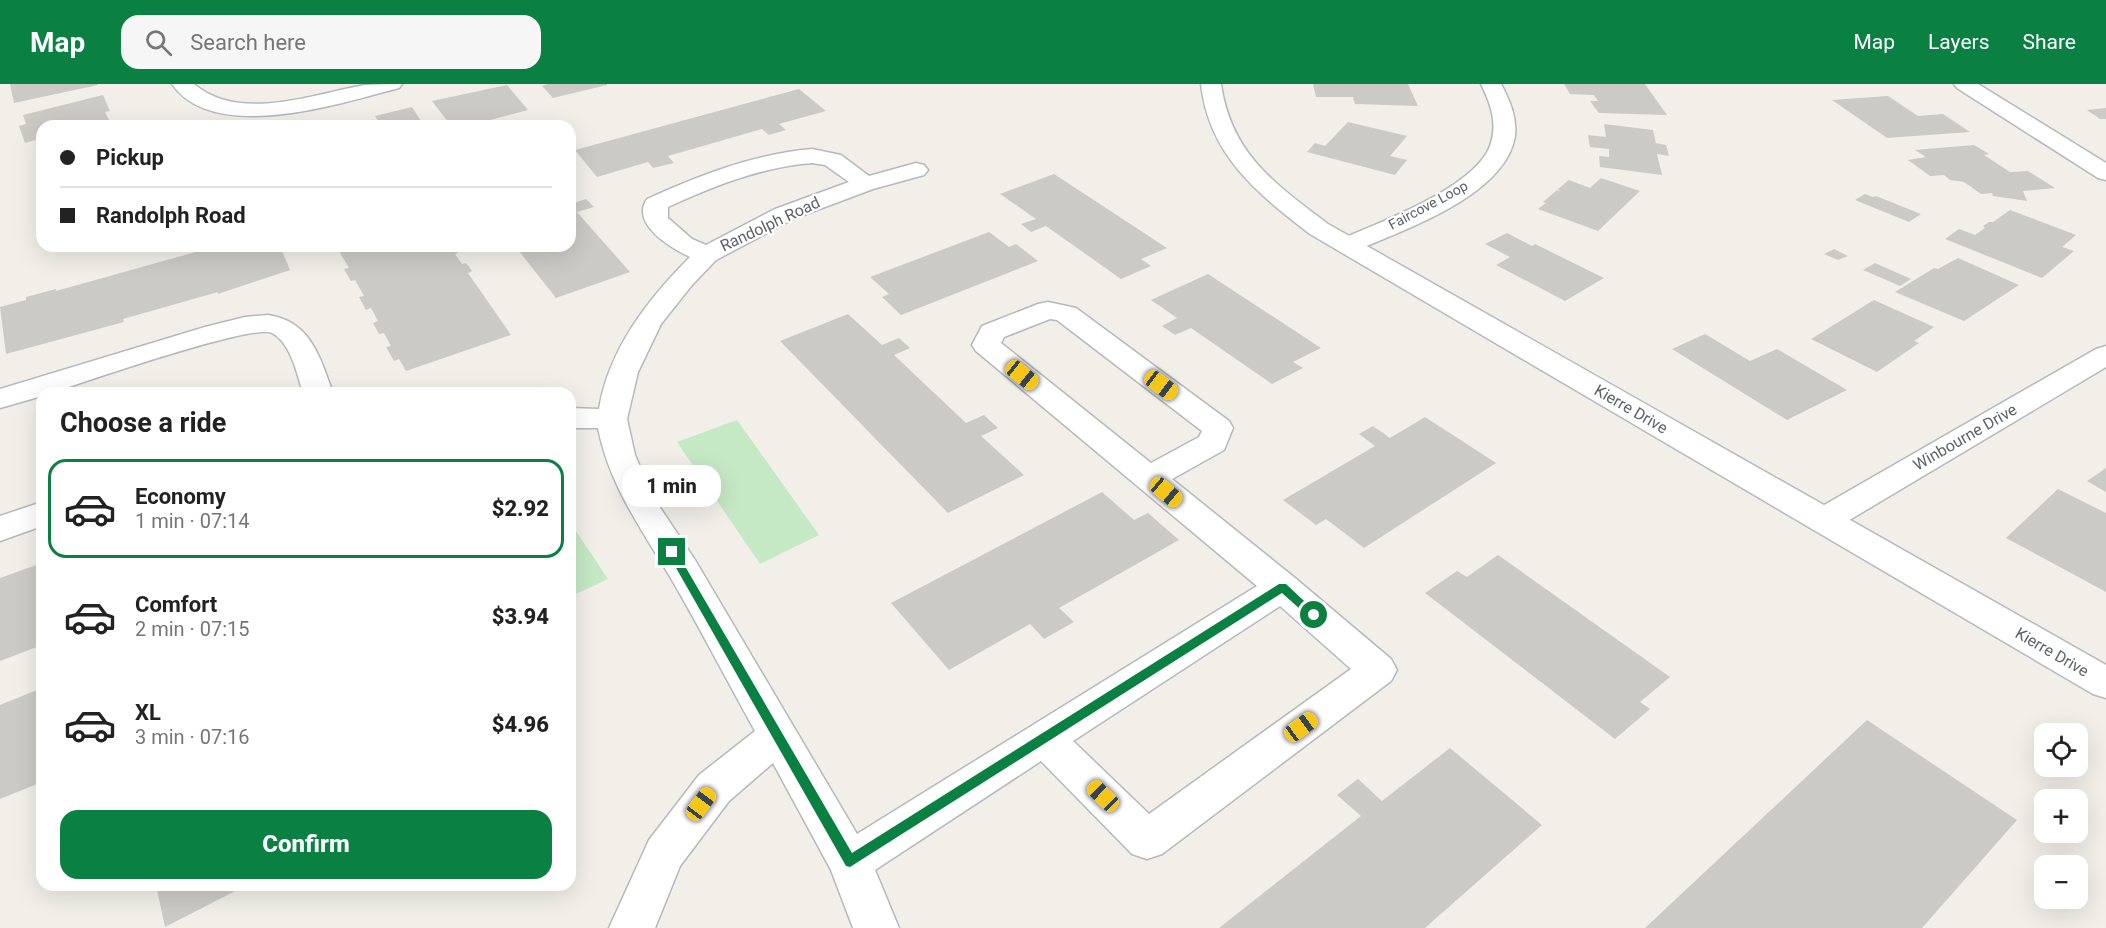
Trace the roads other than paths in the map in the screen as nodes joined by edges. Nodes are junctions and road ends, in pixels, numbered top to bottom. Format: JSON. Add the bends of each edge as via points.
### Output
{"nodes":[{"id":1,"x":182,"y":84,"type":"edge"},
{"id":2,"x":392,"y":84,"type":"edge"},
{"id":3,"x":1211,"y":84,"type":"edge"},
{"id":4,"x":1491,"y":84,"type":"edge"},
{"id":5,"x":1964,"y":84,"type":"edge"},
{"id":6,"x":916,"y":170,"type":"dead end"},
{"id":7,"x":2106,"y":173,"type":"edge"},
{"id":8,"x":865,"y":184,"type":"junction"},
{"id":9,"x":1348,"y":245,"type":"junction"},
{"id":10,"x":707,"y":255,"type":"junction"},
{"id":11,"x":2106,"y":355,"type":"edge"},
{"id":12,"x":39,"y":387,"type":"edge"},
{"id":13,"x":316,"y":387,"type":"edge"},
{"id":14,"x":36,"y":388,"type":"edge"},
{"id":15,"x":0,"y":399,"type":"edge"},
{"id":16,"x":576,"y":418,"type":"edge"},
{"id":17,"x":612,"y":419,"type":"junction"},
{"id":18,"x":1149,"y":478,"type":"junction"},
{"id":19,"x":36,"y":516,"type":"edge"},
{"id":20,"x":1824,"y":520,"type":"junction"},
{"id":21,"x":0,"y":529,"type":"edge"},
{"id":22,"x":1282,"y":587,"type":"junction"},
{"id":23,"x":2106,"y":683,"type":"edge"},
{"id":24,"x":778,"y":735,"type":"junction"},
{"id":25,"x":1044,"y":738,"type":"junction"},
{"id":26,"x":850,"y":862,"type":"junction"},
{"id":27,"x":632,"y":928,"type":"edge"},
{"id":28,"x":876,"y":928,"type":"edge"}],
"edges":[{"from":1,"to":2,"type":"street","via":[[205,103],[248,109],[297,105]]},
{"from":3,"to":9,"type":"street","name":"Kierre Drive","via":[[1213,105],[1236,153],[1277,198],[1318,229]]},
{"from":4,"to":9,"type":"street","name":"Faircove Loop","via":[[1504,116],[1504,136],[1490,165],[1467,186]]},
{"from":5,"to":7,"type":"street"},
{"from":6,"to":8,"type":"street","name":"Randolph Road"},
{"from":8,"to":10,"type":"street","name":"Randolph Road","via":[[784,214]]},
{"from":8,"to":10,"type":"street","via":[[829,158],[792,156],[656,204],[656,220],[683,244]]},
{"from":9,"to":20,"type":"street","name":"Kierre Drive"},
{"from":10,"to":17,"type":"street","name":"Randolph Road","via":[[682,279],[642,331],[623,372]]},
{"from":11,"to":20,"type":"street","name":"Winbourne Drive"},
{"from":12,"to":13,"type":"street","via":[[215,333],[275,324],[292,336],[305,355]]},
{"from":14,"to":15,"type":"street"},
{"from":16,"to":17,"type":"street"},
{"from":17,"to":24,"type":"street","name":"Randolph Road","via":[[619,455],[638,500],[683,569]]},
{"from":18,"to":18,"type":"street","via":[[986,345],[992,332],[1048,310],[1066,314],[1218,428],[1213,443]]},
{"from":18,"to":22,"type":"street"},
{"from":19,"to":21,"type":"street"},
{"from":20,"to":23,"type":"street","name":"Kierre Drive"},
{"from":22,"to":25,"type":"street"},
{"from":22,"to":25,"type":"street","via":[[1377,670],[1147,840]]},
{"from":24,"to":26,"type":"street","name":"Randolph Road"},
{"from":24,"to":27,"type":"street","via":[[714,788],[664,854]]},
{"from":25,"to":26,"type":"street"},
{"from":26,"to":28,"type":"street","name":"Randolph Road"}]}
